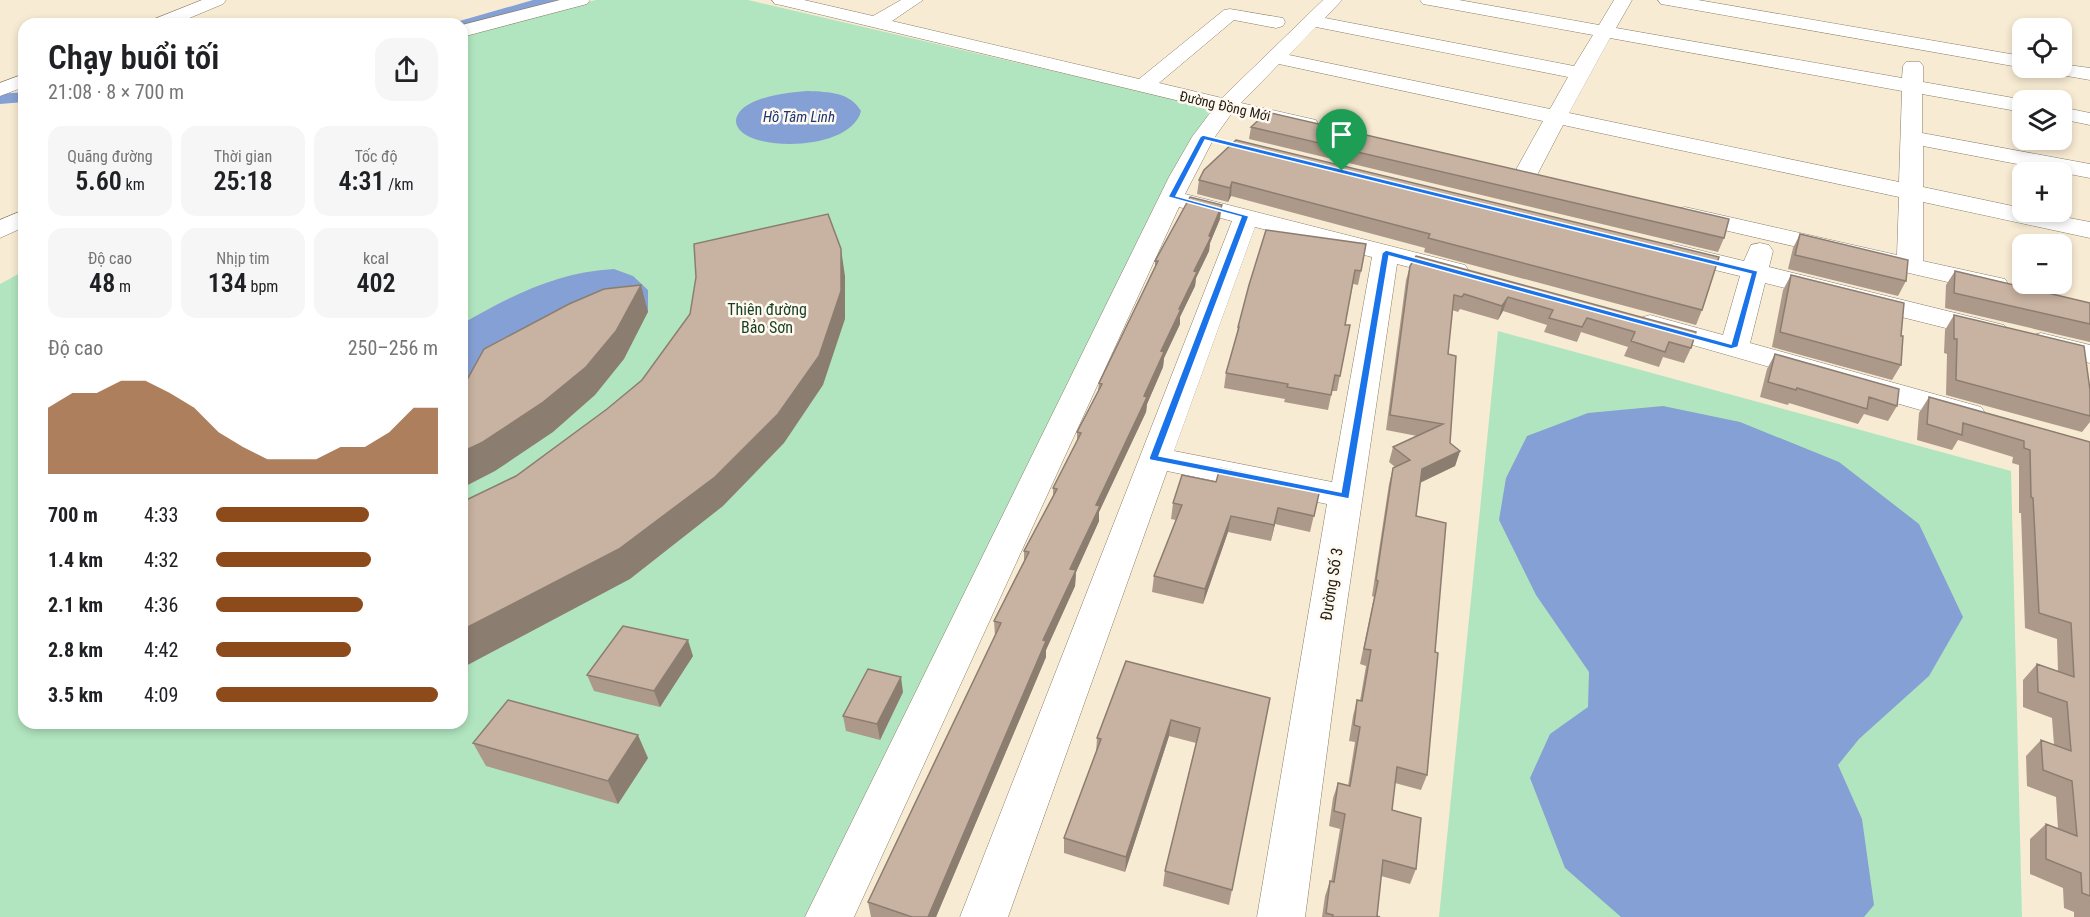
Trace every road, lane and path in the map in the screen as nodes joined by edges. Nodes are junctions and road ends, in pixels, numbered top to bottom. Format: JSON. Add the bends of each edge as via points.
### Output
{"nodes":[{"id":1,"x":217,"y":0,"type":"edge"},
{"id":2,"x":581,"y":0,"type":"edge"},
{"id":3,"x":781,"y":0,"type":"edge"},
{"id":4,"x":914,"y":0,"type":"edge"},
{"id":5,"x":1333,"y":0,"type":"edge"},
{"id":6,"x":1429,"y":0,"type":"edge"},
{"id":7,"x":1623,"y":0,"type":"edge"},
{"id":8,"x":1668,"y":0,"type":"edge"},
{"id":9,"x":174,"y":18,"type":"edge"},
{"id":10,"x":1313,"y":21,"type":"junction"},
{"id":11,"x":878,"y":22,"type":"junction"},
{"id":12,"x":1276,"y":22,"type":"dead end"},
{"id":13,"x":468,"y":29,"type":"edge"},
{"id":14,"x":1605,"y":31,"type":"junction"},
{"id":15,"x":1915,"y":44,"type":"junction"},
{"id":16,"x":1277,"y":58,"type":"junction"},
{"id":17,"x":2012,"y":60,"type":"edge"},
{"id":18,"x":2072,"y":71,"type":"edge"},
{"id":19,"x":1580,"y":73,"type":"junction"},
{"id":20,"x":2090,"y":74,"type":"edge"},
{"id":21,"x":18,"y":82,"type":"edge"},
{"id":22,"x":1143,"y":86,"type":"junction"},
{"id":23,"x":1912,"y":87,"type":"junction"},
{"id":24,"x":0,"y":90,"type":"edge"},
{"id":25,"x":2012,"y":104,"type":"edge"},
{"id":26,"x":1226,"y":106,"type":"junction"},
{"id":27,"x":2072,"y":115,"type":"edge"},
{"id":28,"x":1557,"y":118,"type":"junction"},
{"id":29,"x":2090,"y":119,"type":"edge"},
{"id":30,"x":1328,"y":130,"type":"edge"},
{"id":31,"x":1910,"y":137,"type":"junction"},
{"id":32,"x":2090,"y":171,"type":"edge"},
{"id":33,"x":1547,"y":183,"type":"edge"},
{"id":34,"x":1912,"y":191,"type":"junction"},
{"id":35,"x":1172,"y":197,"type":"junction"},
{"id":36,"x":1661,"y":209,"type":"edge"},
{"id":37,"x":1246,"y":216,"type":"junction"},
{"id":38,"x":18,"y":221,"type":"edge"},
{"id":39,"x":0,"y":230,"type":"edge"},
{"id":40,"x":2090,"y":230,"type":"edge"},
{"id":41,"x":1762,"y":240,"type":"dead end"},
{"id":42,"x":1652,"y":247,"type":"edge"},
{"id":43,"x":1386,"y":253,"type":"junction"},
{"id":44,"x":1910,"y":265,"type":"junction"},
{"id":45,"x":1755,"y":272,"type":"junction"},
{"id":46,"x":1485,"y":278,"type":"edge"},
{"id":47,"x":2011,"y":289,"type":"edge"},
{"id":48,"x":1620,"y":315,"type":"edge"},
{"id":49,"x":1734,"y":347,"type":"junction"},
{"id":50,"x":2090,"y":354,"type":"edge"},
{"id":51,"x":2000,"y":423,"type":"edge"},
{"id":52,"x":1154,"y":458,"type":"junction"},
{"id":53,"x":1346,"y":496,"type":"junction"},
{"id":54,"x":829,"y":917,"type":"edge"},
{"id":55,"x":984,"y":917,"type":"edge"},
{"id":56,"x":1281,"y":917,"type":"edge"}],
"edges":[{"from":1,"to":9,"type":"street"},
{"from":2,"to":13,"type":"street"},
{"from":3,"to":11,"type":"street","name":"Đường Đồng Mới"},
{"from":4,"to":11,"type":"street"},
{"from":5,"to":10,"type":"street"},
{"from":6,"to":14,"type":"street"},
{"from":7,"to":14,"type":"street"},
{"from":8,"to":15,"type":"street"},
{"from":10,"to":16,"type":"street"},
{"from":10,"to":19,"type":"street"},
{"from":11,"to":22,"type":"street","name":"Đường Đồng Mới"},
{"from":12,"to":22,"type":"street","via":[[1230,14]]},
{"from":14,"to":19,"type":"street"},
{"from":14,"to":23,"type":"street"},
{"from":15,"to":17,"type":"street"},
{"from":15,"to":23,"type":"street"},
{"from":16,"to":26,"type":"street"},
{"from":16,"to":28,"type":"street"},
{"from":18,"to":20,"type":"street"},
{"from":19,"to":28,"type":"street"},
{"from":21,"to":24,"type":"street"},
{"from":22,"to":26,"type":"street","name":"Đường Đồng Mới"},
{"from":23,"to":25,"type":"street"},
{"from":23,"to":31,"type":"street"},
{"from":26,"to":30,"type":"street","name":"Đường Đồng Mới"},
{"from":26,"to":35,"type":"street","via":[[1215,140]]},
{"from":27,"to":29,"type":"street"},
{"from":28,"to":33,"type":"street","via":[[1514,175]]},
{"from":28,"to":34,"type":"street"},
{"from":31,"to":32,"type":"street"},
{"from":31,"to":34,"type":"street"},
{"from":34,"to":40,"type":"street"},
{"from":34,"to":44,"type":"street"},
{"from":35,"to":37,"type":"street"},
{"from":35,"to":54,"type":"street"},
{"from":36,"to":44,"type":"street"},
{"from":37,"to":43,"type":"street"},
{"from":37,"to":52,"type":"street"},
{"from":38,"to":39,"type":"street"},
{"from":41,"to":45,"type":"street"},
{"from":42,"to":45,"type":"street"},
{"from":43,"to":46,"type":"street"},
{"from":43,"to":53,"type":"street","name":"Đường Số 3"},
{"from":44,"to":47,"type":"street"},
{"from":45,"to":49,"type":"street"},
{"from":45,"to":50,"type":"street"},
{"from":48,"to":49,"type":"street"},
{"from":49,"to":51,"type":"street"},
{"from":52,"to":53,"type":"street"},
{"from":52,"to":55,"type":"street"},
{"from":53,"to":56,"type":"street","name":"Đường Số 3"}]}
